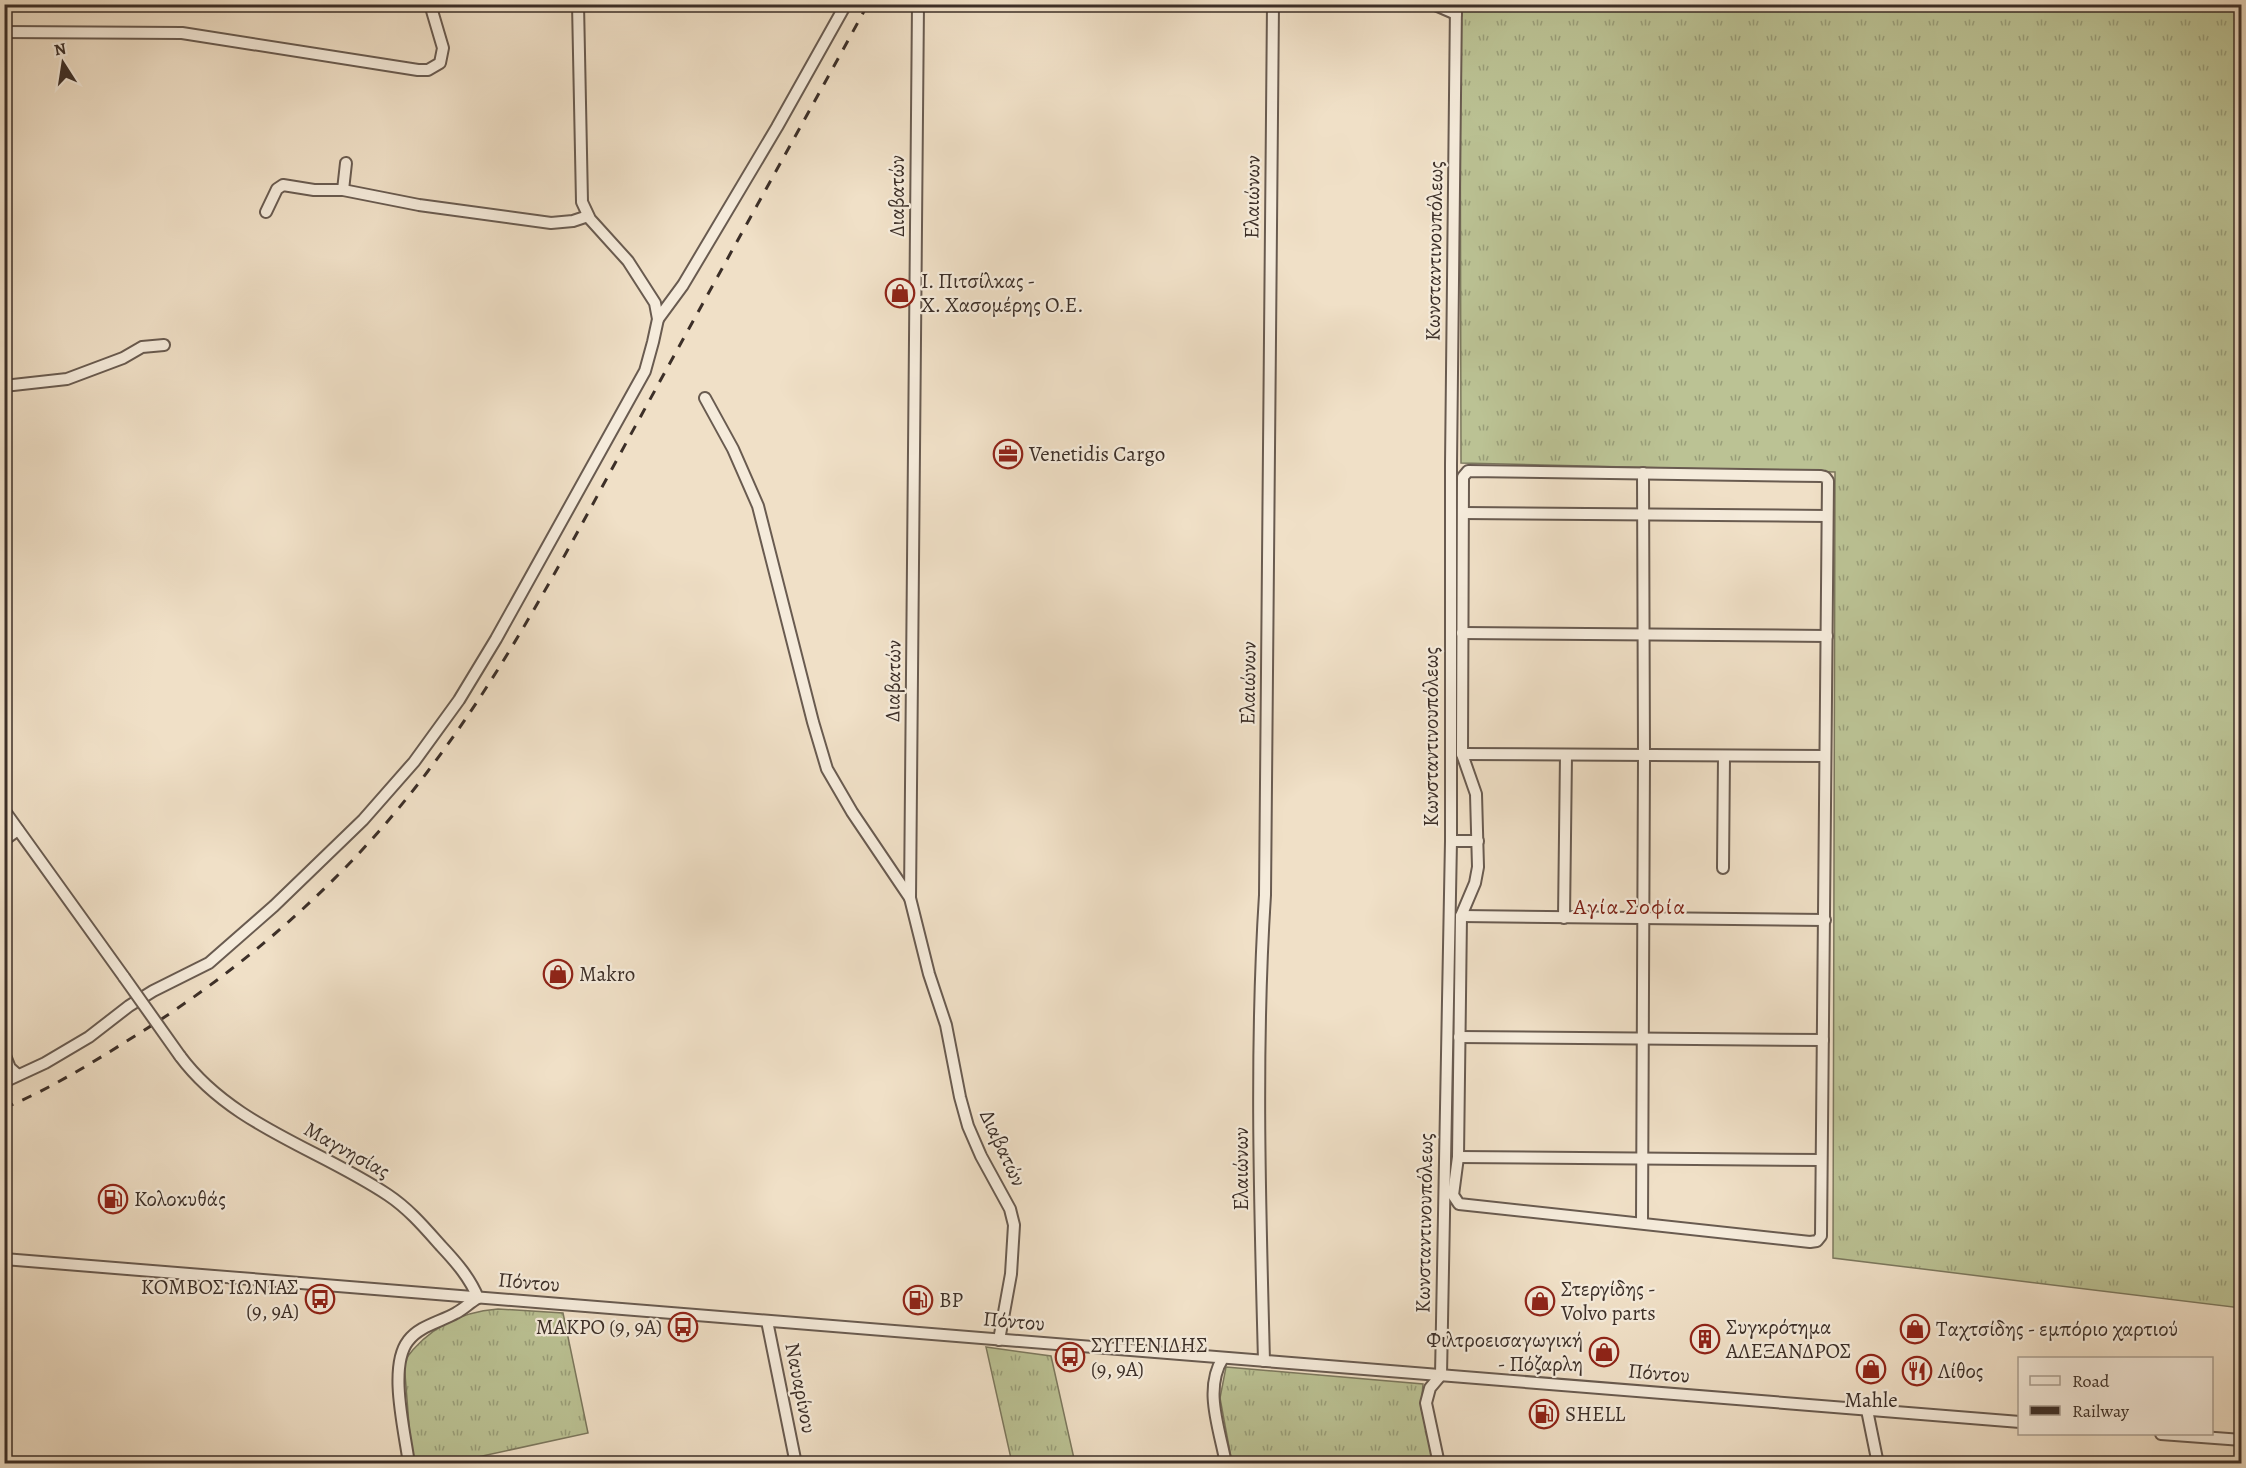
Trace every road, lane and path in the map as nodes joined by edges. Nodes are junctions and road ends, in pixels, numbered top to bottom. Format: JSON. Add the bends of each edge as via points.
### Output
{"nodes":[{"id":1,"x":430,"y":4,"type":"edge"},
{"id":2,"x":578,"y":4,"type":"edge"},
{"id":3,"x":846,"y":4,"type":"edge"},
{"id":4,"x":918,"y":4,"type":"edge"},
{"id":5,"x":1273,"y":4,"type":"edge"},
{"id":6,"x":1433,"y":4,"type":"edge"},
{"id":7,"x":1456,"y":9,"type":"edge"},
{"id":8,"x":4,"y":32,"type":"edge"},
{"id":9,"x":346,"y":163,"type":"dead end"},
{"id":10,"x":343,"y":190,"type":"junction"},
{"id":11,"x":266,"y":212,"type":"dead end"},
{"id":12,"x":588,"y":216,"type":"junction"},
{"id":13,"x":658,"y":319,"type":"junction"},
{"id":14,"x":164,"y":345,"type":"dead end"},
{"id":15,"x":4,"y":386,"type":"edge"},
{"id":16,"x":705,"y":398,"type":"dead end"},
{"id":17,"x":1643,"y":473,"type":"junction"},
{"id":18,"x":1463,"y":513,"type":"junction"},
{"id":19,"x":1644,"y":515,"type":"junction"},
{"id":20,"x":1827,"y":516,"type":"junction"},
{"id":21,"x":1462,"y":633,"type":"junction"},
{"id":22,"x":1644,"y":636,"type":"junction"},
{"id":23,"x":1827,"y":636,"type":"junction"},
{"id":24,"x":1462,"y":754,"type":"junction"},
{"id":25,"x":1566,"y":755,"type":"junction"},
{"id":26,"x":1644,"y":756,"type":"junction"},
{"id":27,"x":1724,"y":756,"type":"junction"},
{"id":28,"x":1825,"y":756,"type":"junction"},
{"id":29,"x":4,"y":810,"type":"edge"},
{"id":30,"x":18,"y":830,"type":"junction"},
{"id":31,"x":4,"y":840,"type":"edge"},
{"id":32,"x":1451,"y":841,"type":"junction"},
{"id":33,"x":1478,"y":841,"type":"junction"},
{"id":34,"x":1724,"y":868,"type":"dead end"},
{"id":35,"x":910,"y":897,"type":"junction"},
{"id":36,"x":1461,"y":916,"type":"junction"},
{"id":37,"x":1564,"y":918,"type":"junction"},
{"id":38,"x":1643,"y":918,"type":"junction"},
{"id":39,"x":1825,"y":920,"type":"junction"},
{"id":40,"x":1459,"y":1037,"type":"junction"},
{"id":41,"x":1643,"y":1038,"type":"junction"},
{"id":42,"x":1823,"y":1040,"type":"junction"},
{"id":43,"x":4,"y":1053,"type":"edge"},
{"id":44,"x":18,"y":1075,"type":"junction"},
{"id":45,"x":4,"y":1082,"type":"edge"},
{"id":46,"x":1458,"y":1157,"type":"junction"},
{"id":47,"x":1643,"y":1160,"type":"junction"},
{"id":48,"x":1821,"y":1160,"type":"junction"},
{"id":49,"x":1642,"y":1223,"type":"junction"},
{"id":50,"x":4,"y":1259,"type":"edge"},
{"id":51,"x":478,"y":1298,"type":"junction"},
{"id":52,"x":767,"y":1321,"type":"junction"},
{"id":53,"x":999,"y":1340,"type":"junction"},
{"id":54,"x":1223,"y":1358,"type":"junction"},
{"id":55,"x":1264,"y":1361,"type":"junction"},
{"id":56,"x":1441,"y":1375,"type":"junction"},
{"id":57,"x":1867,"y":1410,"type":"junction"},
{"id":58,"x":2018,"y":1422,"type":"edge"},
{"id":59,"x":2174,"y":1435,"type":"edge"},
{"id":60,"x":2241,"y":1440,"type":"edge"},
{"id":61,"x":409,"y":1464,"type":"edge"},
{"id":62,"x":796,"y":1464,"type":"edge"},
{"id":63,"x":1226,"y":1464,"type":"edge"},
{"id":64,"x":1439,"y":1464,"type":"edge"},
{"id":65,"x":1878,"y":1464,"type":"edge"}],
"edges":[{"from":1,"to":8,"type":"street","via":[[443,48],[440,63],[428,70],[182,33]]},
{"from":2,"to":12,"type":"street","via":[[582,202]]},
{"from":3,"to":13,"type":"street","via":[[683,285]]},
{"from":4,"to":35,"type":"street","name":"Διαβατών"},
{"from":5,"to":55,"type":"street","name":"Ελαιώνων","via":[[1265,895],[1260,982]]},
{"from":6,"to":7,"type":"street"},
{"from":7,"to":32,"type":"street","name":"Κωνσταντινουπόλεως"},
{"from":9,"to":10,"type":"street"},
{"from":10,"to":11,"type":"street","via":[[280,186]]},
{"from":10,"to":12,"type":"street","via":[[551,223]]},
{"from":12,"to":13,"type":"street","via":[[643,282],[655,303]]},
{"from":13,"to":44,"type":"street","via":[[645,371],[617,422],[496,639],[459,700],[414,762],[363,820],[209,963],[153,991],[89,1037]]},
{"from":14,"to":15,"type":"street","via":[[142,347],[67,379]]},
{"from":16,"to":35,"type":"street","via":[[758,506],[827,769]]},
{"from":17,"to":18,"type":"street","via":[[1468,471],[1463,477]]},
{"from":17,"to":19,"type":"street"},
{"from":17,"to":20,"type":"street","via":[[1821,476],[1828,482]]},
{"from":18,"to":19,"type":"street"},
{"from":18,"to":21,"type":"street"},
{"from":19,"to":20,"type":"street"},
{"from":19,"to":22,"type":"street"},
{"from":20,"to":23,"type":"street"},
{"from":21,"to":22,"type":"street"},
{"from":21,"to":24,"type":"street"},
{"from":22,"to":23,"type":"street"},
{"from":22,"to":26,"type":"street"},
{"from":23,"to":28,"type":"street"},
{"from":24,"to":25,"type":"street"},
{"from":24,"to":33,"type":"street","via":[[1476,794]]},
{"from":25,"to":26,"type":"street"},
{"from":25,"to":37,"type":"street"},
{"from":26,"to":27,"type":"street"},
{"from":26,"to":38,"type":"street"},
{"from":27,"to":28,"type":"street"},
{"from":27,"to":34,"type":"street"},
{"from":28,"to":39,"type":"street"},
{"from":29,"to":30,"type":"street"},
{"from":30,"to":31,"type":"street"},
{"from":30,"to":51,"type":"street","name":"Μαγνησίας","bridge":true,"via":[[180,1056],[206,1086],[258,1125],[339,1166],[407,1209],[454,1261]]},
{"from":32,"to":33,"type":"street"},
{"from":32,"to":56,"type":"street","name":"Κωνσταντινουπόλεως"},
{"from":33,"to":36,"type":"street","via":[[1475,883]]},
{"from":35,"to":53,"type":"street","name":"Διαβατών","via":[[946,1025],[968,1126],[1010,1209],[1014,1225],[1011,1274]]},
{"from":36,"to":37,"type":"street"},
{"from":36,"to":40,"type":"street"},
{"from":37,"to":38,"type":"street"},
{"from":38,"to":39,"type":"street"},
{"from":38,"to":41,"type":"street"},
{"from":39,"to":42,"type":"street"},
{"from":40,"to":41,"type":"street"},
{"from":40,"to":46,"type":"street"},
{"from":41,"to":42,"type":"street"},
{"from":41,"to":47,"type":"street"},
{"from":42,"to":48,"type":"street"},
{"from":43,"to":44,"type":"street"},
{"from":44,"to":45,"type":"street"},
{"from":46,"to":47,"type":"street"},
{"from":46,"to":49,"type":"street","via":[[1453,1195],[1459,1204]]},
{"from":47,"to":48,"type":"street"},
{"from":47,"to":49,"type":"street"},
{"from":48,"to":49,"type":"street","via":[[1821,1236],[1817,1241]]},
{"from":50,"to":51,"type":"street","name":"Πόντου"},
{"from":51,"to":52,"type":"street","name":"Πόντου"},
{"from":51,"to":61,"type":"street","via":[[418,1332],[404,1349],[399,1371]]},
{"from":52,"to":53,"type":"street","name":"Πόντου"},
{"from":52,"to":62,"type":"street","name":"Ναυαρίνου"},
{"from":53,"to":54,"type":"street","name":"Πόντου"},
{"from":54,"to":55,"type":"street","name":"Πόντου"},
{"from":54,"to":63,"type":"street","via":[[1213,1390]]},
{"from":55,"to":56,"type":"street","name":"Πόντου"},
{"from":56,"to":57,"type":"street","name":"Πόντου"},
{"from":56,"to":64,"type":"street","name":"Κωνσταντινουπόλεως","via":[[1430,1388],[1426,1403]]},
{"from":57,"to":58,"type":"street","name":"Πόντου"},
{"from":57,"to":65,"type":"street"},
{"from":59,"to":60,"type":"street"}]}
